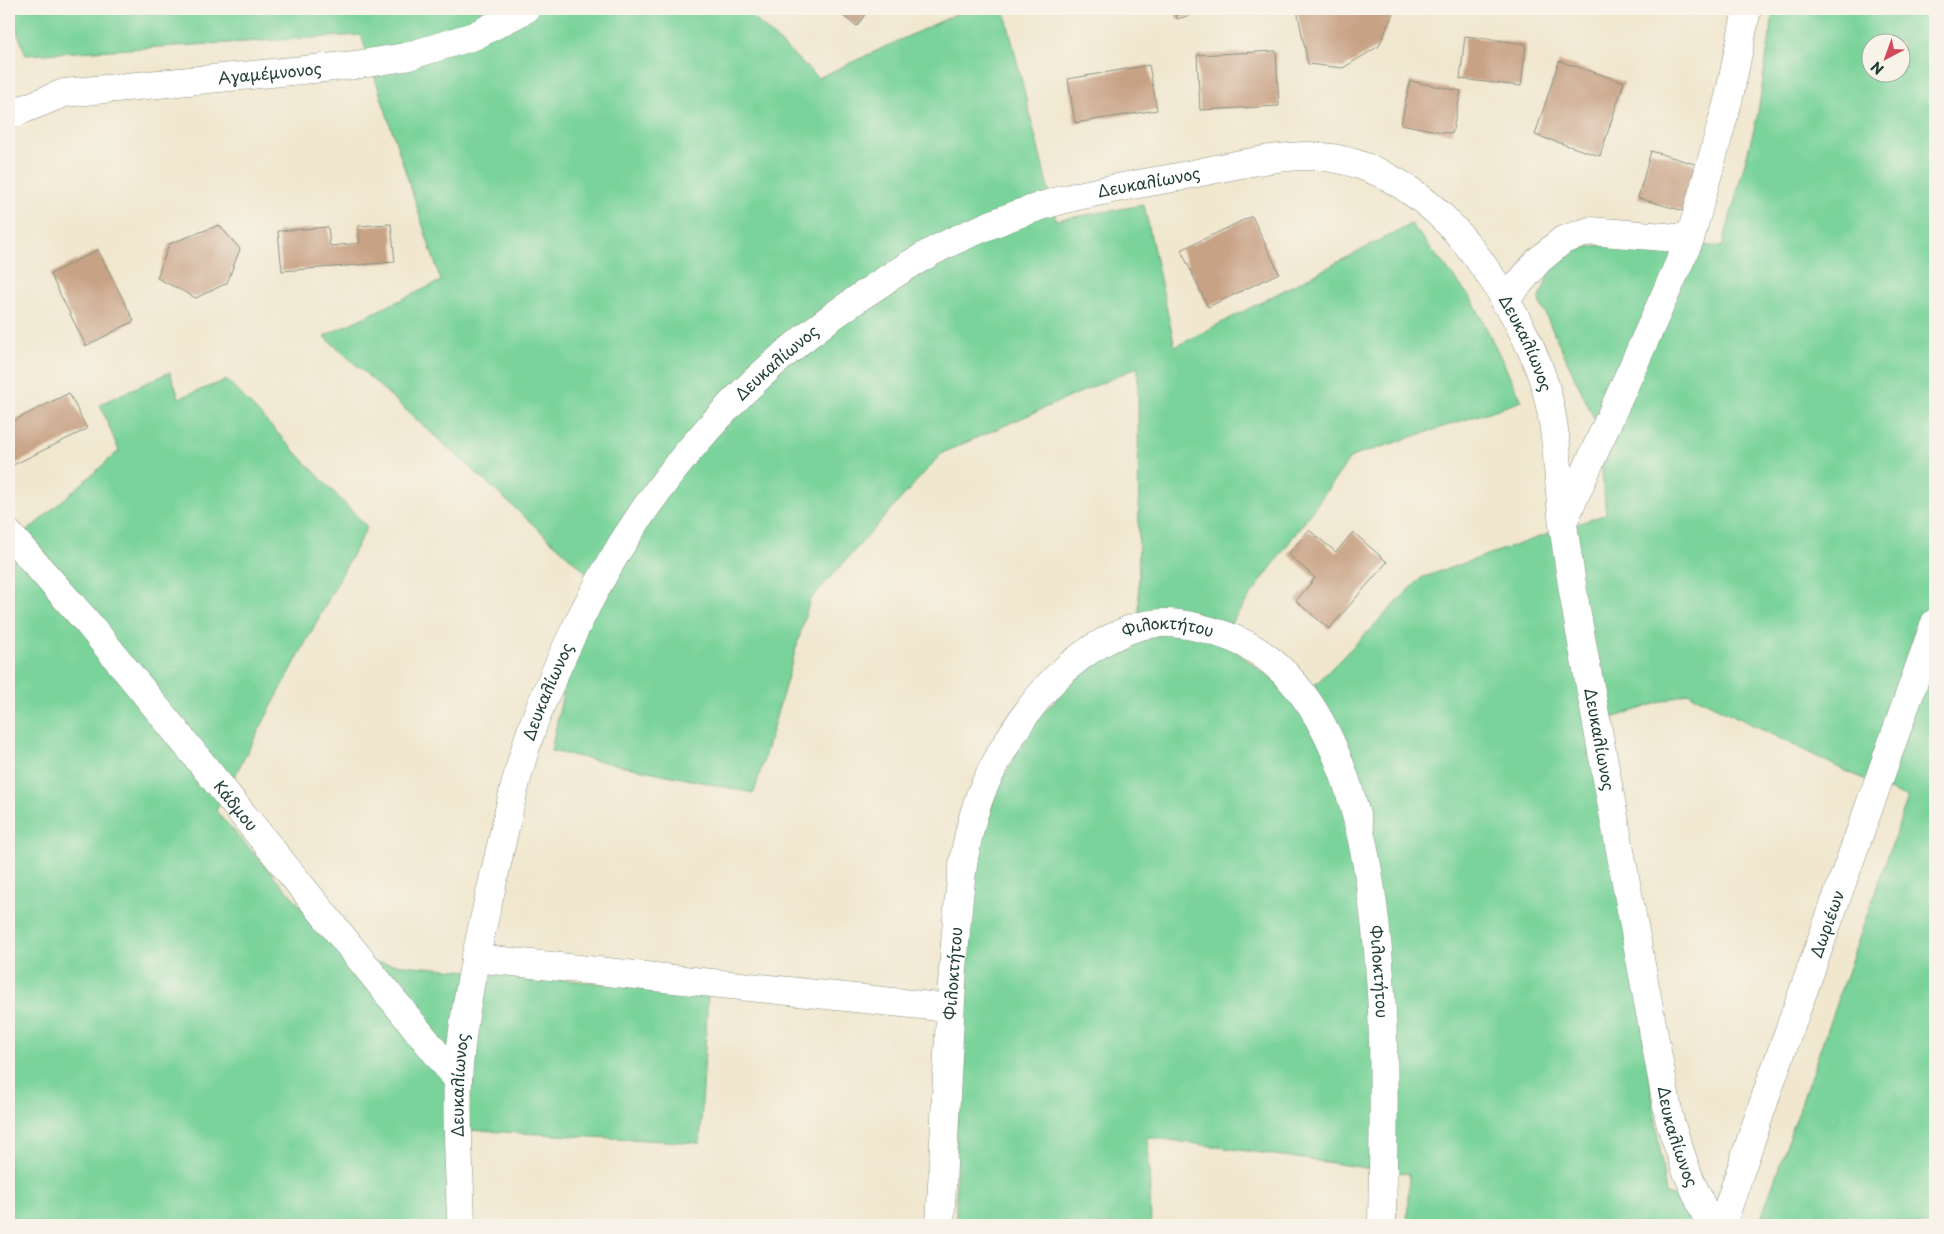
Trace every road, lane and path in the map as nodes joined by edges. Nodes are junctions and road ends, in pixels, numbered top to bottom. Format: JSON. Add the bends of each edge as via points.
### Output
{"nodes":[{"id":1,"x":526,"y":9,"type":"edge"},
{"id":2,"x":1747,"y":9,"type":"edge"},
{"id":3,"x":9,"y":115,"type":"edge"},
{"id":4,"x":1690,"y":239,"type":"junction"},
{"id":5,"x":1504,"y":301,"type":"junction"},
{"id":6,"x":1563,"y":521,"type":"junction"},
{"id":7,"x":9,"y":534,"type":"edge"},
{"id":8,"x":1935,"y":623,"type":"edge"},
{"id":9,"x":475,"y":958,"type":"junction"},
{"id":10,"x":950,"y":1008,"type":"junction"},
{"id":11,"x":458,"y":1080,"type":"junction"},
{"id":12,"x":461,"y":1225,"type":"edge"},
{"id":13,"x":940,"y":1225,"type":"edge"},
{"id":14,"x":1382,"y":1225,"type":"edge"},
{"id":15,"x":1710,"y":1225,"type":"edge"},
{"id":16,"x":1722,"y":1225,"type":"edge"}],
"edges":[{"from":1,"to":3,"type":"street","name":"Αγαμέμνονος","via":[[474,36],[381,62],[71,92]]},
{"from":2,"to":4,"type":"street","via":[[1729,98]]},
{"from":4,"to":5,"type":"street","via":[[1590,231],[1563,240],[1539,260]]},
{"from":4,"to":6,"type":"street"},
{"from":5,"to":6,"type":"street","name":"Δευκαλίωνος","via":[[1546,387],[1556,435]]},
{"from":5,"to":9,"type":"street","name":"Δευκαλίωνος","via":[[1491,277],[1459,235],[1413,192],[1377,172],[1348,162],[1303,156],[1218,169],[1058,201],[949,243],[903,269],[821,324],[749,385],[684,453],[625,538],[596,585],[531,730]]},
{"from":6,"to":15,"type":"street","name":"Δευκαλίωνος","via":[[1670,1122]]},
{"from":7,"to":11,"type":"street","name":"Κάδμου","via":[[88,623]]},
{"from":8,"to":16,"type":"street","name":"Δωριέων"},
{"from":9,"to":10,"type":"street"},
{"from":9,"to":11,"type":"street","name":"Δευκαλίωνος"},
{"from":10,"to":13,"type":"street","name":"Φιλοκτήτου"},
{"from":10,"to":14,"type":"street","name":"Φιλοκτήτου","via":[[958,905],[968,836],[978,802],[992,767],[1047,685],[1088,650],[1136,627],[1156,622],[1183,624],[1241,641],[1266,657],[1305,695],[1340,762],[1355,811],[1370,886],[1379,959],[1384,1056]]},
{"from":11,"to":12,"type":"street","name":"Δευκαλίωνος"}]}
